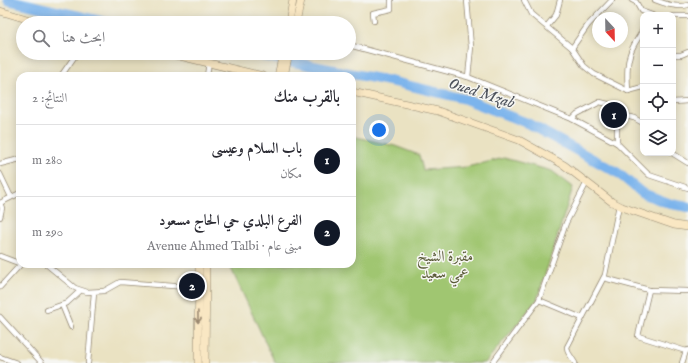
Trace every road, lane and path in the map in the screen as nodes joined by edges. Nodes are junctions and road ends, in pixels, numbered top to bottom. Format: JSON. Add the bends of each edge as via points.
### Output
{"nodes":[{"id":1,"x":293,"y":0,"type":"edge"},
{"id":2,"x":301,"y":0,"type":"edge"},
{"id":3,"x":391,"y":0,"type":"edge"},
{"id":4,"x":467,"y":0,"type":"edge"},
{"id":5,"x":524,"y":0,"type":"edge"},
{"id":6,"x":560,"y":0,"type":"edge"},
{"id":7,"x":612,"y":0,"type":"edge"},
{"id":8,"x":632,"y":0,"type":"edge"},
{"id":9,"x":655,"y":0,"type":"edge"},
{"id":10,"x":688,"y":5,"type":"edge"},
{"id":11,"x":0,"y":11,"type":"edge"},
{"id":12,"x":643,"y":12,"type":"edge"},
{"id":13,"x":17,"y":16,"type":"edge"},
{"id":14,"x":290,"y":16,"type":"edge"},
{"id":15,"x":298,"y":16,"type":"edge"},
{"id":16,"x":676,"y":16,"type":"edge"},
{"id":17,"x":688,"y":16,"type":"edge"},
{"id":18,"x":374,"y":21,"type":"dead end"},
{"id":19,"x":547,"y":26,"type":"junction"},
{"id":20,"x":640,"y":35,"type":"edge"},
{"id":21,"x":356,"y":47,"type":"edge"},
{"id":22,"x":572,"y":48,"type":"junction"},
{"id":23,"x":688,"y":52,"type":"edge"},
{"id":24,"x":676,"y":55,"type":"edge"},
{"id":25,"x":72,"y":60,"type":"edge"},
{"id":26,"x":200,"y":60,"type":"edge"},
{"id":27,"x":282,"y":60,"type":"edge"},
{"id":28,"x":287,"y":60,"type":"edge"},
{"id":29,"x":209,"y":62,"type":"junction"},
{"id":30,"x":64,"y":72,"type":"edge"},
{"id":31,"x":208,"y":72,"type":"edge"},
{"id":32,"x":248,"y":72,"type":"edge"},
{"id":33,"x":281,"y":72,"type":"edge"},
{"id":34,"x":282,"y":72,"type":"edge"},
{"id":35,"x":468,"y":77,"type":"junction"},
{"id":36,"x":640,"y":88,"type":"edge"},
{"id":37,"x":628,"y":90,"type":"junction"},
{"id":38,"x":356,"y":93,"type":"edge"},
{"id":39,"x":688,"y":100,"type":"edge"},
{"id":40,"x":676,"y":102,"type":"edge"},
{"id":41,"x":617,"y":114,"type":"junction"},
{"id":42,"x":572,"y":120,"type":"junction"},
{"id":43,"x":640,"y":121,"type":"edge"},
{"id":44,"x":617,"y":143,"type":"junction"},
{"id":45,"x":676,"y":156,"type":"edge"},
{"id":46,"x":16,"y":160,"type":"edge"},
{"id":47,"x":688,"y":163,"type":"edge"},
{"id":48,"x":0,"y":164,"type":"edge"},
{"id":49,"x":0,"y":174,"type":"edge"},
{"id":50,"x":586,"y":182,"type":"junction"},
{"id":51,"x":688,"y":188,"type":"edge"},
{"id":52,"x":16,"y":195,"type":"edge"},
{"id":53,"x":11,"y":197,"type":"junction"},
{"id":54,"x":0,"y":203,"type":"edge"},
{"id":55,"x":619,"y":205,"type":"junction"},
{"id":56,"x":0,"y":217,"type":"edge"},
{"id":57,"x":688,"y":227,"type":"edge"},
{"id":58,"x":0,"y":256,"type":"edge"},
{"id":59,"x":16,"y":262,"type":"edge"},
{"id":60,"x":17,"y":268,"type":"edge"},
{"id":61,"x":50,"y":268,"type":"edge"},
{"id":62,"x":199,"y":268,"type":"edge"},
{"id":63,"x":206,"y":268,"type":"edge"},
{"id":64,"x":604,"y":278,"type":"junction"},
{"id":65,"x":0,"y":287,"type":"edge"},
{"id":66,"x":198,"y":288,"type":"junction"},
{"id":67,"x":206,"y":289,"type":"junction"},
{"id":68,"x":649,"y":290,"type":"junction"},
{"id":69,"x":80,"y":291,"type":"junction"},
{"id":70,"x":688,"y":291,"type":"edge"},
{"id":71,"x":94,"y":293,"type":"junction"},
{"id":72,"x":539,"y":300,"type":"junction"},
{"id":73,"x":62,"y":305,"type":"junction"},
{"id":74,"x":47,"y":310,"type":"dead end"},
{"id":75,"x":0,"y":317,"type":"edge"},
{"id":76,"x":582,"y":318,"type":"junction"},
{"id":77,"x":71,"y":327,"type":"dead end"},
{"id":78,"x":687,"y":351,"type":"edge"},
{"id":79,"x":0,"y":357,"type":"edge"},
{"id":80,"x":17,"y":363,"type":"edge"},
{"id":81,"x":42,"y":363,"type":"edge"},
{"id":82,"x":88,"y":363,"type":"edge"},
{"id":83,"x":198,"y":363,"type":"edge"},
{"id":84,"x":205,"y":363,"type":"edge"},
{"id":85,"x":492,"y":363,"type":"edge"},
{"id":86,"x":576,"y":363,"type":"edge"},
{"id":87,"x":682,"y":363,"type":"edge"}],
"edges":[{"from":1,"to":14,"type":"main road"},
{"from":2,"to":15,"type":"main road"},
{"from":3,"to":18,"type":"street","via":[[391,9],[373,14]]},
{"from":4,"to":35,"type":"street","via":[[471,47]]},
{"from":5,"to":19,"type":"street","via":[[531,14]]},
{"from":6,"to":19,"type":"street","via":[[556,15]]},
{"from":7,"to":22,"type":"street","via":[[588,25]]},
{"from":8,"to":12,"type":"street"},
{"from":9,"to":10,"type":"street","via":[[667,4]]},
{"from":11,"to":13,"type":"main road"},
{"from":16,"to":17,"type":"street"},
{"from":19,"to":22,"type":"street"},
{"from":20,"to":37,"type":"street","via":[[628,63]]},
{"from":21,"to":35,"type":"street"},
{"from":22,"to":37,"type":"street","via":[[584,66],[594,74]]},
{"from":23,"to":24,"type":"street"},
{"from":25,"to":30,"type":"street"},
{"from":26,"to":29,"type":"main road"},
{"from":27,"to":33,"type":"main road"},
{"from":28,"to":34,"type":"main road"},
{"from":29,"to":31,"type":"street"},
{"from":29,"to":32,"type":"main road"},
{"from":35,"to":42,"type":"street"},
{"from":36,"to":37,"type":"street"},
{"from":38,"to":50,"type":"main road","via":[[438,111],[530,144]]},
{"from":39,"to":40,"type":"street"},
{"from":41,"to":42,"type":"street","via":[[612,105],[598,102]]},
{"from":41,"to":43,"type":"street"},
{"from":41,"to":44,"type":"street"},
{"from":42,"to":44,"type":"street"},
{"from":44,"to":51,"type":"street","via":[[649,175]]},
{"from":45,"to":47,"type":"street"},
{"from":46,"to":48,"type":"street"},
{"from":49,"to":53,"type":"street"},
{"from":50,"to":55,"type":"main road"},
{"from":50,"to":72,"type":"street","via":[[566,223]]},
{"from":52,"to":53,"type":"street"},
{"from":53,"to":54,"type":"street"},
{"from":54,"to":56,"type":"street"},
{"from":55,"to":57,"type":"main road","via":[[674,225]]},
{"from":55,"to":64,"type":"street"},
{"from":58,"to":59,"type":"street"},
{"from":60,"to":65,"type":"street"},
{"from":61,"to":69,"type":"street"},
{"from":62,"to":66,"type":"main road"},
{"from":63,"to":67,"type":"main road"},
{"from":64,"to":68,"type":"street"},
{"from":64,"to":76,"type":"street"},
{"from":66,"to":67,"type":"street"},
{"from":66,"to":71,"type":"street","via":[[120,282],[109,289]]},
{"from":66,"to":83,"type":"main road","one_way":true},
{"from":67,"to":84,"type":"main road"},
{"from":68,"to":70,"type":"street"},
{"from":68,"to":78,"type":"street","via":[[638,336]]},
{"from":69,"to":71,"type":"street"},
{"from":69,"to":73,"type":"street"},
{"from":71,"to":82,"type":"street"},
{"from":72,"to":76,"type":"street"},
{"from":72,"to":85,"type":"street"},
{"from":73,"to":74,"type":"street"},
{"from":73,"to":77,"type":"street"},
{"from":75,"to":81,"type":"street"},
{"from":76,"to":86,"type":"street","via":[[567,347]]},
{"from":78,"to":87,"type":"street"},
{"from":79,"to":80,"type":"street"}]}
